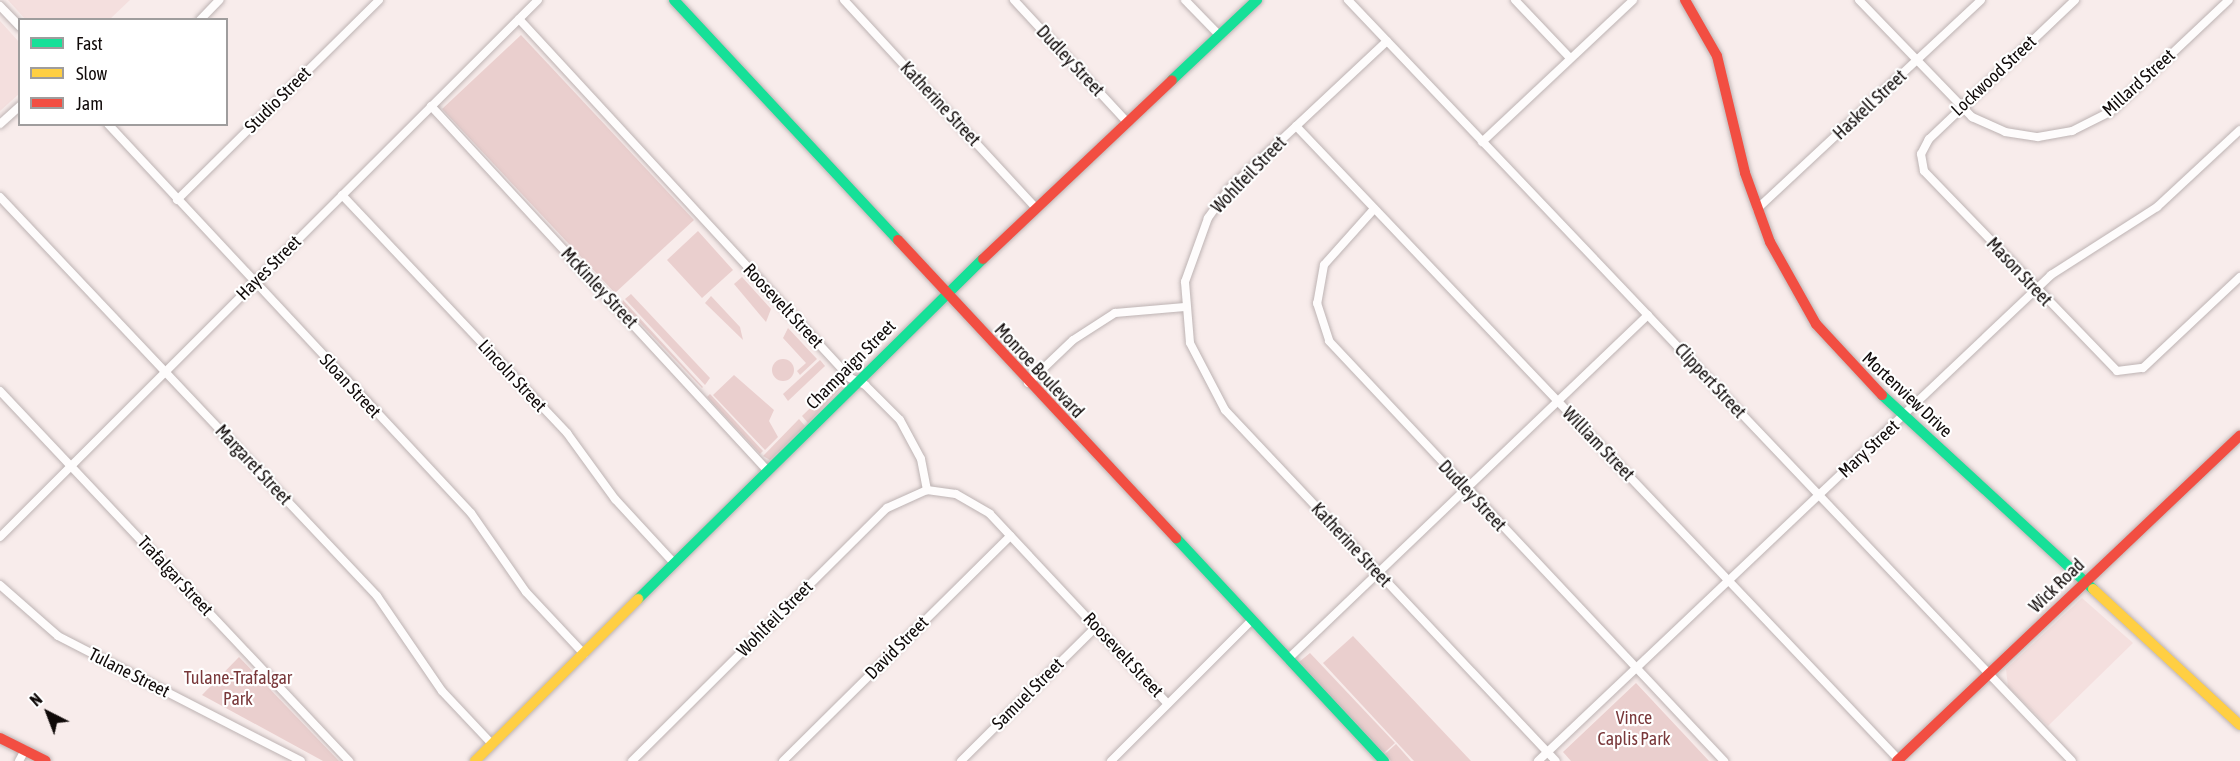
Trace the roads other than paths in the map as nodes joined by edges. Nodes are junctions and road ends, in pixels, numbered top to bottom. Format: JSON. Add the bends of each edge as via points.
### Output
{"nodes":[{"id":1,"x":219,"y":0,"type":"edge"},
{"id":2,"x":379,"y":0,"type":"edge"},
{"id":3,"x":538,"y":0,"type":"edge"},
{"id":4,"x":674,"y":0,"type":"edge"},
{"id":5,"x":844,"y":0,"type":"edge"},
{"id":6,"x":1014,"y":0,"type":"edge"},
{"id":7,"x":1185,"y":0,"type":"edge"},
{"id":8,"x":1257,"y":0,"type":"edge"},
{"id":9,"x":1348,"y":0,"type":"edge"},
{"id":10,"x":1515,"y":0,"type":"edge"},
{"id":11,"x":1633,"y":0,"type":"edge"},
{"id":12,"x":1685,"y":0,"type":"edge"},
{"id":13,"x":1859,"y":0,"type":"edge"},
{"id":14,"x":1981,"y":0,"type":"edge"},
{"id":15,"x":2075,"y":0,"type":"edge"},
{"id":16,"x":2229,"y":0,"type":"edge"},
{"id":17,"x":0,"y":6,"type":"edge"},
{"id":18,"x":202,"y":18,"type":"edge"},
{"id":19,"x":519,"y":19,"type":"junction"},
{"id":20,"x":18,"y":25,"type":"edge"},
{"id":21,"x":1219,"y":35,"type":"junction"},
{"id":22,"x":1387,"y":41,"type":"junction"},
{"id":23,"x":1570,"y":58,"type":"junction"},
{"id":24,"x":1916,"y":61,"type":"junction"},
{"id":25,"x":431,"y":106,"type":"junction"},
{"id":26,"x":18,"y":108,"type":"edge"},
{"id":27,"x":1961,"y":108,"type":"junction"},
{"id":28,"x":1127,"y":122,"type":"junction"},
{"id":29,"x":0,"y":124,"type":"edge"},
{"id":30,"x":110,"y":126,"type":"edge"},
{"id":31,"x":1296,"y":126,"type":"junction"},
{"id":32,"x":2240,"y":130,"type":"edge"},
{"id":33,"x":1482,"y":142,"type":"junction"},
{"id":34,"x":1921,"y":157,"type":"joint"},
{"id":35,"x":342,"y":195,"type":"junction"},
{"id":36,"x":0,"y":197,"type":"edge"},
{"id":37,"x":177,"y":200,"type":"junction"},
{"id":38,"x":1036,"y":208,"type":"junction"},
{"id":39,"x":1374,"y":209,"type":"junction"},
{"id":40,"x":1757,"y":209,"type":"junction"},
{"id":41,"x":2240,"y":277,"type":"edge"},
{"id":42,"x":254,"y":283,"type":"junction"},
{"id":43,"x":2036,"y":290,"type":"junction"},
{"id":44,"x":945,"y":294,"type":"junction"},
{"id":45,"x":1185,"y":307,"type":"junction"},
{"id":46,"x":1648,"y":315,"type":"junction"},
{"id":47,"x":166,"y":372,"type":"junction"},
{"id":48,"x":858,"y":382,"type":"junction"},
{"id":49,"x":1028,"y":383,"type":"junction"},
{"id":50,"x":0,"y":391,"type":"edge"},
{"id":51,"x":1557,"y":403,"type":"junction"},
{"id":52,"x":1905,"y":416,"type":"junction"},
{"id":53,"x":2240,"y":435,"type":"edge"},
{"id":54,"x":71,"y":466,"type":"junction"},
{"id":55,"x":768,"y":471,"type":"junction"},
{"id":56,"x":1466,"y":489,"type":"junction"},
{"id":57,"x":927,"y":490,"type":"junction"},
{"id":58,"x":1819,"y":497,"type":"junction"},
{"id":59,"x":1010,"y":536,"type":"junction"},
{"id":60,"x":0,"y":537,"type":"edge"},
{"id":61,"x":674,"y":563,"type":"junction"},
{"id":62,"x":1378,"y":573,"type":"junction"},
{"id":63,"x":1728,"y":580,"type":"junction"},
{"id":64,"x":2085,"y":582,"type":"junction"},
{"id":65,"x":0,"y":585,"type":"edge"},
{"id":66,"x":1251,"y":621,"type":"junction"},
{"id":67,"x":1095,"y":627,"type":"junction"},
{"id":68,"x":584,"y":654,"type":"junction"},
{"id":69,"x":1288,"y":659,"type":"junction"},
{"id":70,"x":1636,"y":669,"type":"junction"},
{"id":71,"x":1987,"y":676,"type":"junction"},
{"id":72,"x":1168,"y":704,"type":"junction"},
{"id":73,"x":2240,"y":725,"type":"edge"},
{"id":74,"x":0,"y":738,"type":"edge"},
{"id":75,"x":492,"y":744,"type":"junction"},
{"id":76,"x":25,"y":750,"type":"junction"},
{"id":77,"x":1547,"y":752,"type":"junction"},
{"id":78,"x":1898,"y":760,"type":"edge"},
{"id":79,"x":19,"y":761,"type":"edge"},
{"id":80,"x":46,"y":761,"type":"edge"},
{"id":81,"x":301,"y":761,"type":"edge"},
{"id":82,"x":349,"y":761,"type":"edge"},
{"id":83,"x":475,"y":761,"type":"edge"},
{"id":84,"x":632,"y":761,"type":"edge"},
{"id":85,"x":783,"y":761,"type":"edge"},
{"id":86,"x":961,"y":761,"type":"edge"},
{"id":87,"x":1111,"y":761,"type":"edge"},
{"id":88,"x":1384,"y":761,"type":"edge"},
{"id":89,"x":1538,"y":761,"type":"edge"},
{"id":90,"x":1556,"y":761,"type":"edge"},
{"id":91,"x":1724,"y":761,"type":"edge"},
{"id":92,"x":2072,"y":761,"type":"edge"}],
"edges":[{"from":1,"to":18,"type":"street"},
{"from":2,"to":37,"type":"street","name":"Studio Street"},
{"from":3,"to":19,"type":"street","name":"Hayes Street"},
{"from":4,"to":44,"type":"street","name":"Monroe Boulevard"},
{"from":5,"to":38,"type":"street","name":"Katherine Street"},
{"from":6,"to":28,"type":"street","name":"Dudley Street"},
{"from":7,"to":21,"type":"street"},
{"from":8,"to":21,"type":"street","name":"Champaign Street"},
{"from":9,"to":22,"type":"street","name":"Clippert Street"},
{"from":10,"to":23,"type":"street"},
{"from":11,"to":23,"type":"street"},
{"from":12,"to":40,"type":"street","name":"Mortenview Drive","via":[[1717,56]]},
{"from":13,"to":24,"type":"street","name":"Millard Street"},
{"from":14,"to":24,"type":"street","name":"Haskell Street"},
{"from":15,"to":27,"type":"street","name":"Lockwood Street"},
{"from":16,"to":27,"type":"street","name":"Millard Street","via":[[2110,112],[2086,126],[2055,135],[2020,135],[1988,126]]},
{"from":17,"to":20,"type":"street"},
{"from":19,"to":25,"type":"street","name":"Hayes Street"},
{"from":19,"to":48,"type":"street","name":"Roosevelt Street"},
{"from":21,"to":28,"type":"street","name":"Champaign Street"},
{"from":22,"to":31,"type":"street","name":"Wohlfeil Street"},
{"from":22,"to":33,"type":"street","name":"Clippert Street"},
{"from":23,"to":33,"type":"street"},
{"from":24,"to":27,"type":"street","name":"Millard Street"},
{"from":24,"to":40,"type":"street","name":"Haskell Street"},
{"from":25,"to":35,"type":"street","name":"Hayes Street"},
{"from":25,"to":55,"type":"street","name":"McKinley Street"},
{"from":26,"to":29,"type":"street"},
{"from":27,"to":34,"type":"street","name":"Lockwood Street","via":[[1924,144]]},
{"from":28,"to":38,"type":"street","name":"Champaign Street"},
{"from":30,"to":37,"type":"street","name":"Sloan Street"},
{"from":31,"to":39,"type":"street","name":"William Street"},
{"from":31,"to":45,"type":"street","name":"Wohlfeil Street","via":[[1208,218],[1190,261]]},
{"from":32,"to":43,"type":"street","name":"Mary Street","via":[[2157,207],[2067,263]]},
{"from":33,"to":46,"type":"street","name":"Clippert Street"},
{"from":34,"to":43,"type":"street","name":"Mason Street","via":[[1927,175]]},
{"from":35,"to":42,"type":"street","name":"Hayes Street"},
{"from":35,"to":61,"type":"street","name":"Lincoln Street","via":[[567,433],[615,499]]},
{"from":36,"to":47,"type":"street","name":"Margaret Street"},
{"from":37,"to":42,"type":"street","name":"Sloan Street"},
{"from":38,"to":44,"type":"street","name":"Champaign Street"},
{"from":39,"to":51,"type":"street","name":"William Street"},
{"from":39,"to":56,"type":"street","name":"Dudley Street","via":[[1324,265],[1317,295],[1322,326],[1339,355]]},
{"from":40,"to":52,"type":"street","name":"Mortenview Drive","via":[[1784,273],[1816,324]]},
{"from":41,"to":43,"type":"street","name":"Mason Street","via":[[2147,365],[2130,372],[2110,367]]},
{"from":42,"to":47,"type":"street","name":"Hayes Street"},
{"from":42,"to":68,"type":"street","name":"Sloan Street","via":[[471,513],[516,578]]},
{"from":43,"to":52,"type":"street","name":"Mary Street"},
{"from":44,"to":48,"type":"street","name":"Champaign Street"},
{"from":44,"to":49,"type":"street","name":"Monroe Boulevard"},
{"from":45,"to":49,"type":"street","via":[[1115,313],[1073,340]]},
{"from":45,"to":62,"type":"street","name":"Katherine Street","via":[[1190,343],[1214,395]]},
{"from":46,"to":51,"type":"street"},
{"from":46,"to":58,"type":"street","name":"Clippert Street"},
{"from":47,"to":54,"type":"street","name":"Hayes Street"},
{"from":47,"to":75,"type":"street","name":"Margaret Street","via":[[377,596],[442,691]]},
{"from":48,"to":55,"type":"street","name":"Champaign Street"},
{"from":48,"to":57,"type":"street","name":"Roosevelt Street","via":[[913,439]]},
{"from":49,"to":66,"type":"street","name":"Monroe Boulevard"},
{"from":50,"to":54,"type":"street","name":"Trafalgar Street"},
{"from":51,"to":56,"type":"street"},
{"from":51,"to":63,"type":"street","name":"William Street"},
{"from":52,"to":58,"type":"street","name":"Mary Street"},
{"from":52,"to":64,"type":"street","name":"Mortenview Drive"},
{"from":53,"to":64,"type":"street","name":"Wick Road"},
{"from":54,"to":60,"type":"street","name":"Hayes Street"},
{"from":54,"to":82,"type":"street","name":"Trafalgar Street"},
{"from":55,"to":61,"type":"street","name":"Champaign Street"},
{"from":56,"to":62,"type":"street"},
{"from":56,"to":70,"type":"street","name":"Dudley Street"},
{"from":57,"to":59,"type":"street","name":"Roosevelt Street","via":[[974,502]]},
{"from":57,"to":84,"type":"street","name":"Wohlfeil Street","via":[[887,508]]},
{"from":58,"to":63,"type":"street","name":"Mary Street"},
{"from":58,"to":71,"type":"street","name":"Clippert Street"},
{"from":59,"to":67,"type":"street","name":"Roosevelt Street"},
{"from":59,"to":85,"type":"street","name":"David Street"},
{"from":61,"to":68,"type":"street","name":"Champaign Street"},
{"from":62,"to":69,"type":"street"},
{"from":62,"to":77,"type":"street","name":"Katherine Street"},
{"from":63,"to":70,"type":"street","name":"Mary Street"},
{"from":63,"to":78,"type":"street","name":"William Street"},
{"from":64,"to":71,"type":"street","name":"Wick Road"},
{"from":64,"to":73,"type":"street","name":"Mortenview Drive"},
{"from":65,"to":81,"type":"street","name":"Tulane Street","via":[[58,636]]},
{"from":66,"to":69,"type":"street","name":"Monroe Boulevard"},
{"from":66,"to":72,"type":"street"},
{"from":67,"to":72,"type":"street","name":"Roosevelt Street"},
{"from":67,"to":86,"type":"street","name":"Samuel Street"},
{"from":68,"to":75,"type":"street","name":"Champaign Street"},
{"from":69,"to":88,"type":"street","name":"Monroe Boulevard"},
{"from":70,"to":77,"type":"street","name":"Mary Street"},
{"from":70,"to":91,"type":"street","name":"Dudley Street"},
{"from":71,"to":78,"type":"street","name":"Wick Road"},
{"from":71,"to":92,"type":"street","name":"Clippert Street"},
{"from":72,"to":87,"type":"street"},
{"from":74,"to":76,"type":"street"},
{"from":75,"to":83,"type":"street","name":"Champaign Street"},
{"from":76,"to":79,"type":"street"},
{"from":76,"to":80,"type":"street"},
{"from":77,"to":89,"type":"street","name":"Mary Street"},
{"from":77,"to":90,"type":"street","name":"Katherine Street"}]}
